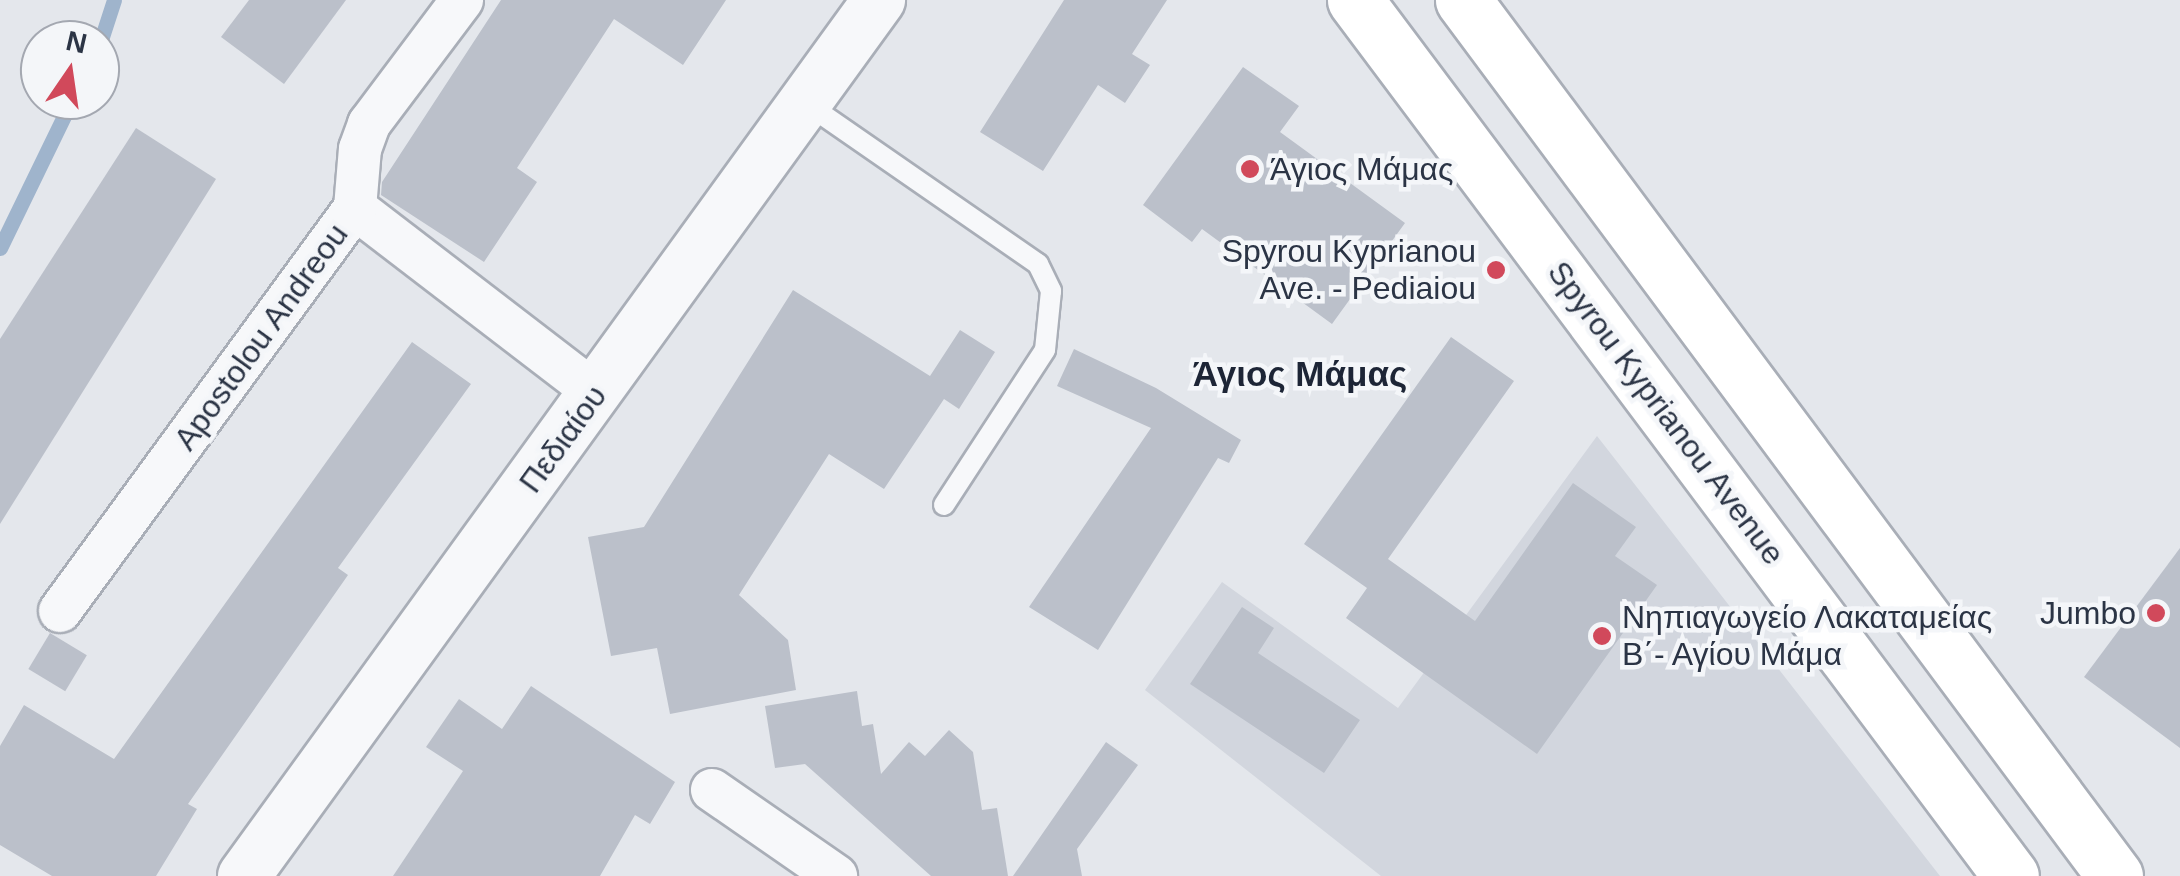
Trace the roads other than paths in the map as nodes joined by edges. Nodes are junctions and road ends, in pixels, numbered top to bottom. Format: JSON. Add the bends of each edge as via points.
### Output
{"nodes":[{"id":1,"x":462,"y":0,"type":"edge"},
{"id":2,"x":879,"y":0,"type":"edge"},
{"id":3,"x":1355,"y":0,"type":"edge"},
{"id":4,"x":1463,"y":0,"type":"edge"},
{"id":5,"x":807,"y":104,"type":"junction"},
{"id":6,"x":355,"y":208,"type":"junction"},
{"id":7,"x":596,"y":393,"type":"junction"},
{"id":8,"x":944,"y":505,"type":"dead end"},
{"id":9,"x":60,"y":612,"type":"dead end"},
{"id":10,"x":712,"y":790,"type":"dead end"},
{"id":11,"x":244,"y":876,"type":"edge"},
{"id":12,"x":836,"y":876,"type":"edge"},
{"id":13,"x":2010,"y":876,"type":"edge"},
{"id":14,"x":2116,"y":876,"type":"edge"}],
"edges":[{"from":1,"to":6,"type":"street","name":"Apostolou Andreou","via":[[369,124]]},
{"from":2,"to":5,"type":"street","name":"Πεδιαίου"},
{"from":3,"to":13,"type":"main road","name":"Spyrou Kyprianou Avenue"},
{"from":4,"to":14,"type":"main road"},
{"from":5,"to":7,"type":"street","name":"Πεδιαίου"},
{"from":5,"to":8,"type":"lane","via":[[1038,264],[1051,291],[1045,350]]},
{"from":6,"to":7,"type":"street"},
{"from":6,"to":9,"type":"street","name":"Apostolou Andreou"},
{"from":7,"to":11,"type":"street","name":"Πεδιαίου"},
{"from":10,"to":12,"type":"street"}]}
